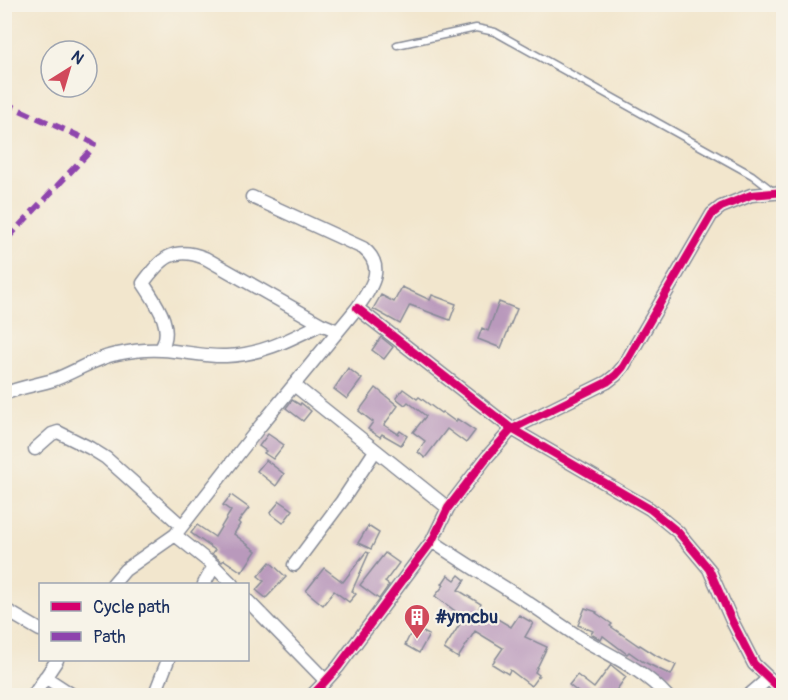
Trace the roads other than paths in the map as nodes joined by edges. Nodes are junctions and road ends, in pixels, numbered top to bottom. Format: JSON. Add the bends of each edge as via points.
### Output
{"nodes":[{"id":1,"x":397,"y":45,"type":"dead end"},
{"id":2,"x":779,"y":193,"type":"edge"},
{"id":3,"x":252,"y":197,"type":"dead end"},
{"id":4,"x":357,"y":308,"type":"junction"},
{"id":5,"x":321,"y":324,"type":"junction"},
{"id":6,"x":338,"y":331,"type":"junction"},
{"id":7,"x":160,"y":350,"type":"junction"},
{"id":8,"x":294,"y":385,"type":"junction"},
{"id":9,"x":4,"y":394,"type":"edge"},
{"id":10,"x":512,"y":429,"type":"junction"},
{"id":11,"x":35,"y":449,"type":"dead end"},
{"id":12,"x":375,"y":451,"type":"junction"},
{"id":13,"x":448,"y":508,"type":"junction"},
{"id":14,"x":179,"y":530,"type":"junction"},
{"id":15,"x":432,"y":541,"type":"junction"},
{"id":16,"x":294,"y":565,"type":"dead end"},
{"id":17,"x":214,"y":566,"type":"junction"},
{"id":18,"x":115,"y":583,"type":"edge"},
{"id":19,"x":205,"y":583,"type":"edge"},
{"id":20,"x":229,"y":583,"type":"edge"},
{"id":21,"x":249,"y":602,"type":"edge"},
{"id":22,"x":4,"y":609,"type":"edge"},
{"id":23,"x":39,"y":629,"type":"edge"},
{"id":24,"x":56,"y":661,"type":"edge"},
{"id":25,"x":168,"y":661,"type":"edge"},
{"id":26,"x":45,"y":677,"type":"junction"},
{"id":27,"x":769,"y":678,"type":"junction"},
{"id":28,"x":325,"y":688,"type":"edge"},
{"id":29,"x":783,"y":689,"type":"edge"},
{"id":30,"x":33,"y":696,"type":"edge"},
{"id":31,"x":74,"y":696,"type":"edge"},
{"id":32,"x":154,"y":696,"type":"edge"},
{"id":33,"x":311,"y":696,"type":"edge"},
{"id":34,"x":667,"y":696,"type":"edge"},
{"id":35,"x":748,"y":696,"type":"edge"}],
"edges":[{"from":1,"to":2,"type":"lane","via":[[476,28],[495,32]]},
{"from":2,"to":10,"type":"street","via":[[751,195],[712,214],[616,375]]},
{"from":3,"to":4,"type":"street","via":[[369,253],[376,271]]},
{"from":4,"to":6,"type":"street"},
{"from":4,"to":10,"type":"street"},
{"from":5,"to":6,"type":"street"},
{"from":5,"to":7,"type":"street","via":[[257,352],[225,356]]},
{"from":5,"to":7,"type":"street","via":[[204,258],[175,255],[160,261],[143,283],[165,326],[166,340]]},
{"from":6,"to":8,"type":"street"},
{"from":7,"to":9,"type":"street","via":[[116,354],[55,379]]},
{"from":8,"to":12,"type":"street"},
{"from":8,"to":14,"type":"street"},
{"from":10,"to":13,"type":"street"},
{"from":10,"to":27,"type":"street","via":[[650,509],[678,532],[709,569],[754,664]]},
{"from":11,"to":14,"type":"street","via":[[58,432],[90,448],[106,458]]},
{"from":12,"to":13,"type":"street"},
{"from":12,"to":16,"type":"street"},
{"from":13,"to":15,"type":"street"},
{"from":14,"to":17,"type":"street"},
{"from":14,"to":18,"type":"street","via":[[125,570]]},
{"from":15,"to":28,"type":"street"},
{"from":15,"to":34,"type":"street","via":[[630,666]]},
{"from":17,"to":19,"type":"street"},
{"from":17,"to":20,"type":"street"},
{"from":21,"to":28,"type":"street"},
{"from":22,"to":23,"type":"street"},
{"from":24,"to":26,"type":"street"},
{"from":25,"to":32,"type":"street"},
{"from":26,"to":30,"type":"street"},
{"from":26,"to":31,"type":"street"},
{"from":27,"to":29,"type":"street"},
{"from":27,"to":35,"type":"street"},
{"from":28,"to":33,"type":"street"}]}
